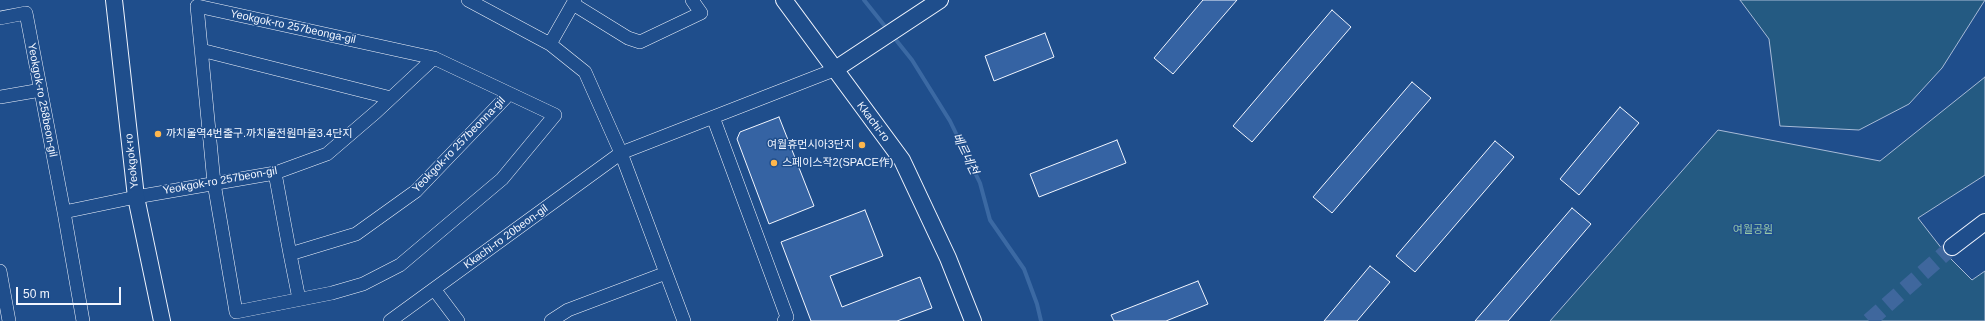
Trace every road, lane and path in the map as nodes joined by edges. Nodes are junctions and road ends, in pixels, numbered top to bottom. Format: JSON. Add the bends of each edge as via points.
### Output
{"nodes":[{"id":1,"x":114,"y":0,"type":"edge"},
{"id":2,"x":692,"y":0,"type":"edge"},
{"id":3,"x":784,"y":0,"type":"edge"},
{"id":4,"x":940,"y":0,"type":"edge"},
{"id":5,"x":474,"y":1,"type":"edge"},
{"id":6,"x":574,"y":2,"type":"edge"},
{"id":7,"x":0,"y":18,"type":"edge"},
{"id":8,"x":550,"y":44,"type":"junction"},
{"id":9,"x":201,"y":50,"type":"junction"},
{"id":10,"x":434,"y":58,"type":"junction"},
{"id":11,"x":834,"y":70,"type":"junction"},
{"id":12,"x":40,"y":90,"type":"junction"},
{"id":13,"x":509,"y":94,"type":"junction"},
{"id":14,"x":0,"y":98,"type":"edge"},
{"id":15,"x":391,"y":98,"type":"junction"},
{"id":16,"x":713,"y":117,"type":"junction"},
{"id":17,"x":621,"y":153,"type":"junction"},
{"id":18,"x":275,"y":173,"type":"junction"},
{"id":19,"x":214,"y":184,"type":"junction"},
{"id":20,"x":136,"y":196,"type":"junction"},
{"id":21,"x":64,"y":212,"type":"junction"},
{"id":22,"x":1985,"y":222,"type":"edge"},
{"id":23,"x":1952,"y":248,"type":"tunnel mouth"},
{"id":24,"x":290,"y":254,"type":"junction"},
{"id":25,"x":0,"y":270,"type":"edge"},
{"id":26,"x":666,"y":273,"type":"junction"},
{"id":27,"x":434,"y":289,"type":"junction"},
{"id":28,"x":299,"y":299,"type":"junction"},
{"id":29,"x":785,"y":319,"type":"edge"},
{"id":30,"x":9,"y":321,"type":"edge"},
{"id":31,"x":83,"y":321,"type":"edge"},
{"id":32,"x":162,"y":321,"type":"edge"},
{"id":33,"x":390,"y":321,"type":"edge"},
{"id":34,"x":458,"y":321,"type":"edge"},
{"id":35,"x":551,"y":321,"type":"edge"},
{"id":36,"x":684,"y":321,"type":"edge"},
{"id":37,"x":973,"y":321,"type":"edge"}],
"edges":[{"from":1,"to":20,"type":"street","name":"Yeokgok-ro"},
{"from":2,"to":6,"type":"street","via":[[701,13],[640,42],[628,38]]},
{"from":3,"to":11,"type":"street","name":"Kkachi-ro"},
{"from":4,"to":11,"type":"street"},
{"from":5,"to":8,"type":"street"},
{"from":6,"to":8,"type":"street"},
{"from":7,"to":12,"type":"street","name":"Yeokgok-ro 258beon-gil","via":[[26,13]]},
{"from":8,"to":17,"type":"street","via":[[585,72]]},
{"from":9,"to":10,"type":"street","name":"Yeokgok-ro 257beonga-gil","via":[[197,6]]},
{"from":9,"to":15,"type":"street"},
{"from":9,"to":19,"type":"street","name":"Yeokgok-ro 257beonga-gil"},
{"from":10,"to":13,"type":"street","name":"Yeokgok-ro 257beonga-gil"},
{"from":10,"to":15,"type":"street","name":"Yeokgok-ro 257beon-gil"},
{"from":11,"to":16,"type":"street","name":"Kkachi-ro 20beon-gil"},
{"from":11,"to":37,"type":"street","name":"Kkachi-ro","via":[[902,160],[948,258]]},
{"from":12,"to":14,"type":"street"},
{"from":12,"to":21,"type":"street","name":"Yeokgok-ro 258beon-gil"},
{"from":13,"to":24,"type":"street","name":"Yeokgok-ro 257beonna-gil","via":[[416,191],[356,234]]},
{"from":13,"to":28,"type":"street","name":"Yeokgok-ro 257beonga-gil","via":[[554,115],[502,179],[400,265],[363,284]]},
{"from":15,"to":18,"type":"street","name":"Yeokgok-ro 257beon-gil","via":[[327,154]]},
{"from":16,"to":17,"type":"street","name":"Kkachi-ro 20beon-gil"},
{"from":16,"to":29,"type":"street"},
{"from":17,"to":26,"type":"street"},
{"from":17,"to":27,"type":"street","name":"Kkachi-ro 20beon-gil"},
{"from":18,"to":19,"type":"street","name":"Yeokgok-ro 257beon-gil"},
{"from":18,"to":24,"type":"street"},
{"from":19,"to":20,"type":"street","name":"Yeokgok-ro 257beon-gil"},
{"from":19,"to":28,"type":"street","name":"Yeokgok-ro 257beonga-gil","via":[[236,312]]},
{"from":20,"to":21,"type":"street"},
{"from":20,"to":32,"type":"street","name":"Yeokgok-ro"},
{"from":21,"to":31,"type":"street","name":"Yeokgok-ro 258beon-gil"},
{"from":22,"to":23,"type":"street"},
{"from":24,"to":28,"type":"street"},
{"from":25,"to":30,"type":"street"},
{"from":26,"to":35,"type":"street","via":[[568,310]]},
{"from":26,"to":36,"type":"street"},
{"from":27,"to":33,"type":"street","name":"Kkachi-ro 20beon-gil"},
{"from":27,"to":34,"type":"street"}]}
